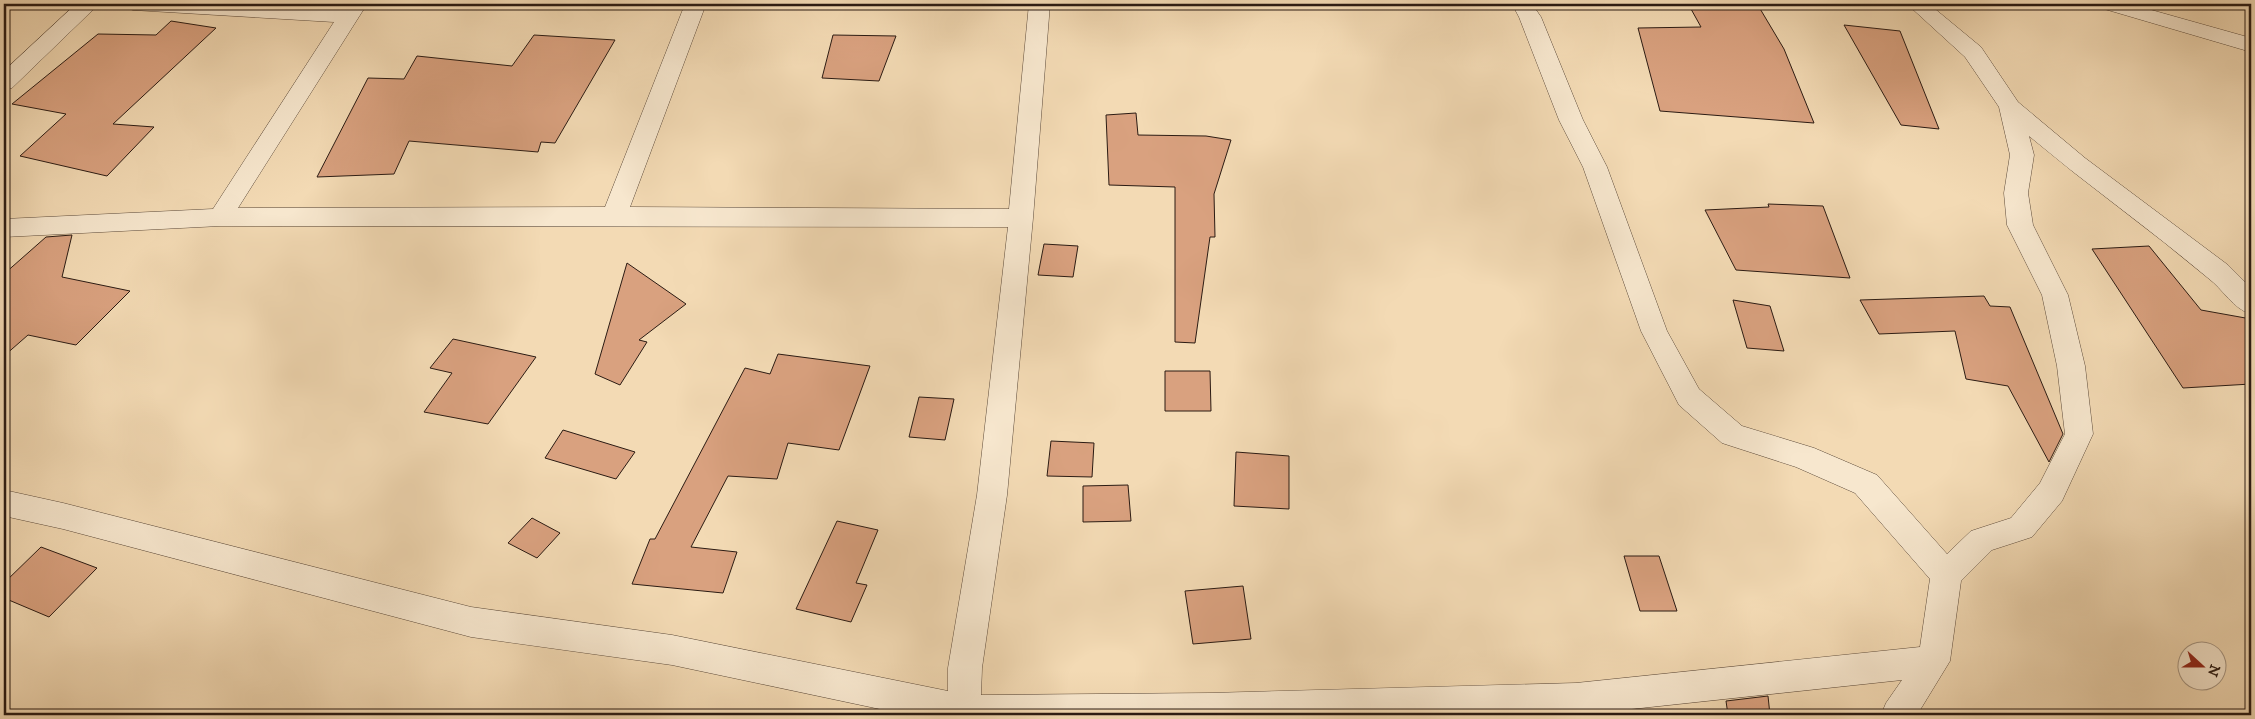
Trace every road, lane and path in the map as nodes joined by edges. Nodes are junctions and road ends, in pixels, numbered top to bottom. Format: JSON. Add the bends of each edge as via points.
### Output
{"nodes":[{"id":1,"x":88,"y":4,"type":"edge"},
{"id":2,"x":133,"y":4,"type":"edge"},
{"id":3,"x":696,"y":4,"type":"edge"},
{"id":4,"x":1040,"y":4,"type":"edge"},
{"id":5,"x":1522,"y":4,"type":"edge"},
{"id":6,"x":1917,"y":4,"type":"edge"},
{"id":7,"x":2108,"y":4,"type":"edge"},
{"id":8,"x":352,"y":10,"type":"edge"},
{"id":9,"x":2251,"y":45,"type":"edge"},
{"id":10,"x":4,"y":83,"type":"edge"},
{"id":11,"x":2010,"y":107,"type":"junction"},
{"id":12,"x":220,"y":216,"type":"junction"},
{"id":13,"x":614,"y":216,"type":"junction"},
{"id":14,"x":1021,"y":218,"type":"junction"},
{"id":15,"x":4,"y":228,"type":"edge"},
{"id":16,"x":2251,"y":304,"type":"edge"},
{"id":17,"x":4,"y":503,"type":"edge"},
{"id":18,"x":1946,"y":576,"type":"junction"},
{"id":19,"x":1934,"y":661,"type":"junction"},
{"id":20,"x":964,"y":713,"type":"edge"},
{"id":21,"x":1898,"y":715,"type":"edge"}],
"edges":[{"from":1,"to":10,"type":"street"},
{"from":2,"to":8,"type":"street"},
{"from":3,"to":13,"type":"street"},
{"from":4,"to":14,"type":"street"},
{"from":5,"to":18,"type":"street","via":[[1571,120],[1595,167],[1654,331],[1689,397],[1732,435],[1804,457],[1866,484]]},
{"from":6,"to":11,"type":"street","via":[[1973,52]]},
{"from":7,"to":9,"type":"street"},
{"from":8,"to":12,"type":"street"},
{"from":11,"to":16,"type":"street","via":[[2077,164],[2218,272]]},
{"from":11,"to":18,"type":"street","via":[[2022,155],[2016,193],[2020,225],[2055,295],[2071,366],[2078,434],[2051,492],[2021,528],[1982,540]]},
{"from":12,"to":13,"type":"street"},
{"from":12,"to":15,"type":"street"},
{"from":13,"to":14,"type":"street"},
{"from":14,"to":20,"type":"street","via":[[992,495],[965,668]]},
{"from":17,"to":20,"type":"street","via":[[470,622],[672,650]]},
{"from":18,"to":19,"type":"street"},
{"from":19,"to":20,"type":"street","via":[[1576,700]]},
{"from":19,"to":21,"type":"street"}]}
